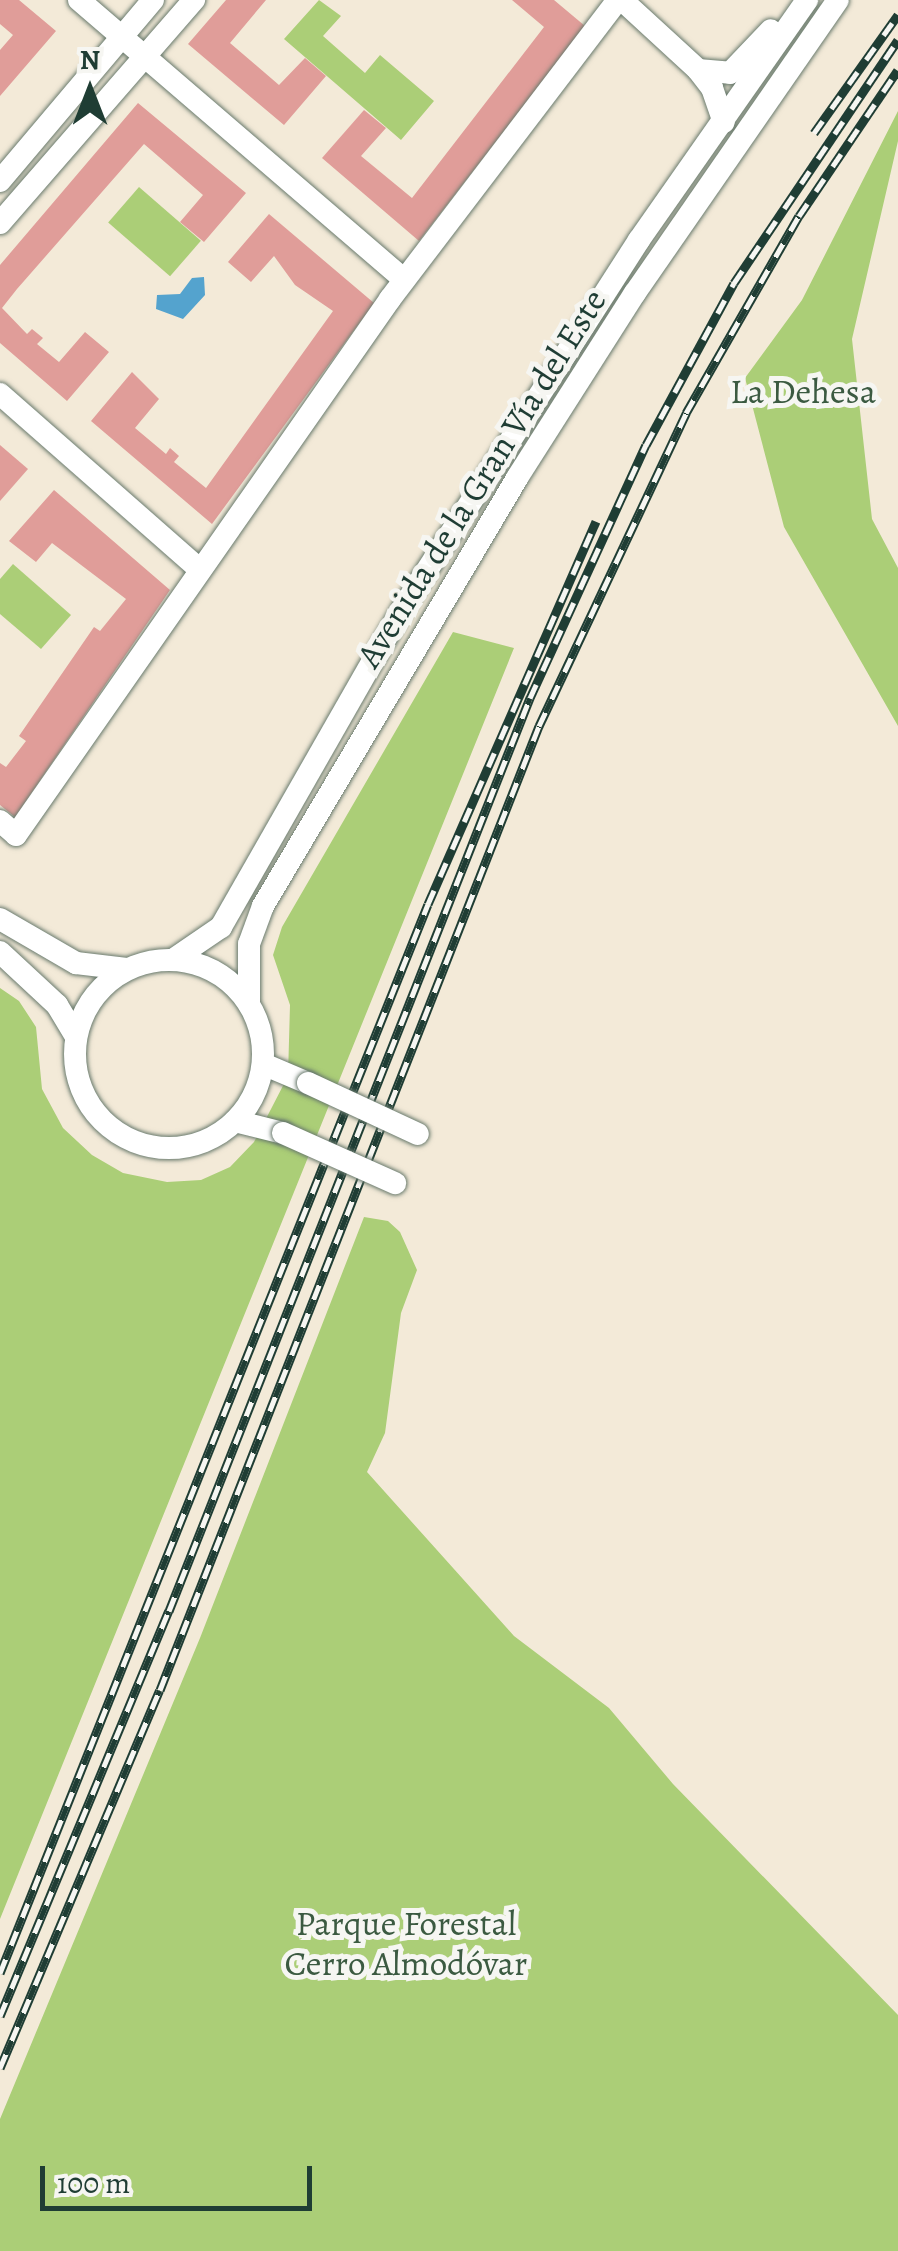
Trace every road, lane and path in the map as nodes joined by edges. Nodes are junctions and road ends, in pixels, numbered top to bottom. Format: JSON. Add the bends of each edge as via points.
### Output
{"nodes":[{"id":1,"x":80,"y":0,"type":"edge"},
{"id":2,"x":153,"y":0,"type":"edge"},
{"id":3,"x":194,"y":0,"type":"edge"},
{"id":4,"x":620,"y":0,"type":"edge"},
{"id":5,"x":792,"y":0,"type":"edge"},
{"id":6,"x":807,"y":0,"type":"edge"},
{"id":7,"x":836,"y":4,"type":"edge"},
{"id":8,"x":122,"y":36,"type":"junction"},
{"id":9,"x":146,"y":54,"type":"junction"},
{"id":10,"x":698,"y":70,"type":"junction"},
{"id":11,"x":724,"y":122,"type":"junction"},
{"id":12,"x":0,"y":181,"type":"edge"},
{"id":13,"x":0,"y":223,"type":"edge"},
{"id":14,"x":404,"y":280,"type":"junction"},
{"id":15,"x":0,"y":394,"type":"edge"},
{"id":16,"x":197,"y":567,"type":"junction"},
{"id":17,"x":0,"y":821,"type":"edge"},
{"id":18,"x":0,"y":919,"type":"edge"},
{"id":19,"x":0,"y":952,"type":"edge"},
{"id":20,"x":174,"y":959,"type":"junction"},
{"id":21,"x":127,"y":969,"type":"junction"},
{"id":22,"x":250,"y":1004,"type":"junction"},
{"id":23,"x":76,"y":1037,"type":"junction"},
{"id":24,"x":263,"y":1064,"type":"junction"},
{"id":25,"x":235,"y":1121,"type":"junction"},
{"id":26,"x":418,"y":1134,"type":"dead end"},
{"id":27,"x":395,"y":1184,"type":"dead end"}],
"edges":[{"from":1,"to":8,"type":"street"},
{"from":2,"to":8,"type":"street"},
{"from":3,"to":9,"type":"street"},
{"from":4,"to":10,"type":"street"},
{"from":4,"to":14,"type":"street"},
{"from":5,"to":10,"type":"street","via":[[730,73]]},
{"from":6,"to":11,"type":"street","name":"Avenida de la Gran Vía del Este"},
{"from":7,"to":22,"type":"street","name":"Avenida de la Gran Vía del Este","via":[[635,293],[517,478],[263,906],[248,944]]},
{"from":8,"to":9,"type":"street"},
{"from":8,"to":12,"type":"street"},
{"from":9,"to":13,"type":"street"},
{"from":9,"to":14,"type":"street"},
{"from":10,"to":11,"type":"street"},
{"from":11,"to":20,"type":"street","name":"Avenida de la Gran Vía del Este","via":[[639,240],[406,604],[221,927]]},
{"from":14,"to":16,"type":"street"},
{"from":15,"to":16,"type":"street"},
{"from":16,"to":17,"type":"street","via":[[16,835]]},
{"from":18,"to":21,"type":"street","via":[[76,962]]},
{"from":19,"to":23,"type":"street","via":[[58,1005]]},
{"from":20,"to":21,"type":"street"},
{"from":20,"to":22,"type":"street","via":[[213,970]]},
{"from":21,"to":23,"type":"street","via":[[94,996]]},
{"from":22,"to":24,"type":"street"},
{"from":23,"to":25,"type":"street","via":[[82,1090],[117,1132],[169,1148],[204,1141]]},
{"from":24,"to":25,"type":"street","via":[[254,1095]]},
{"from":24,"to":26,"type":"street","bridge":true},
{"from":25,"to":27,"type":"street","bridge":true,"via":[[282,1132]]}]}
